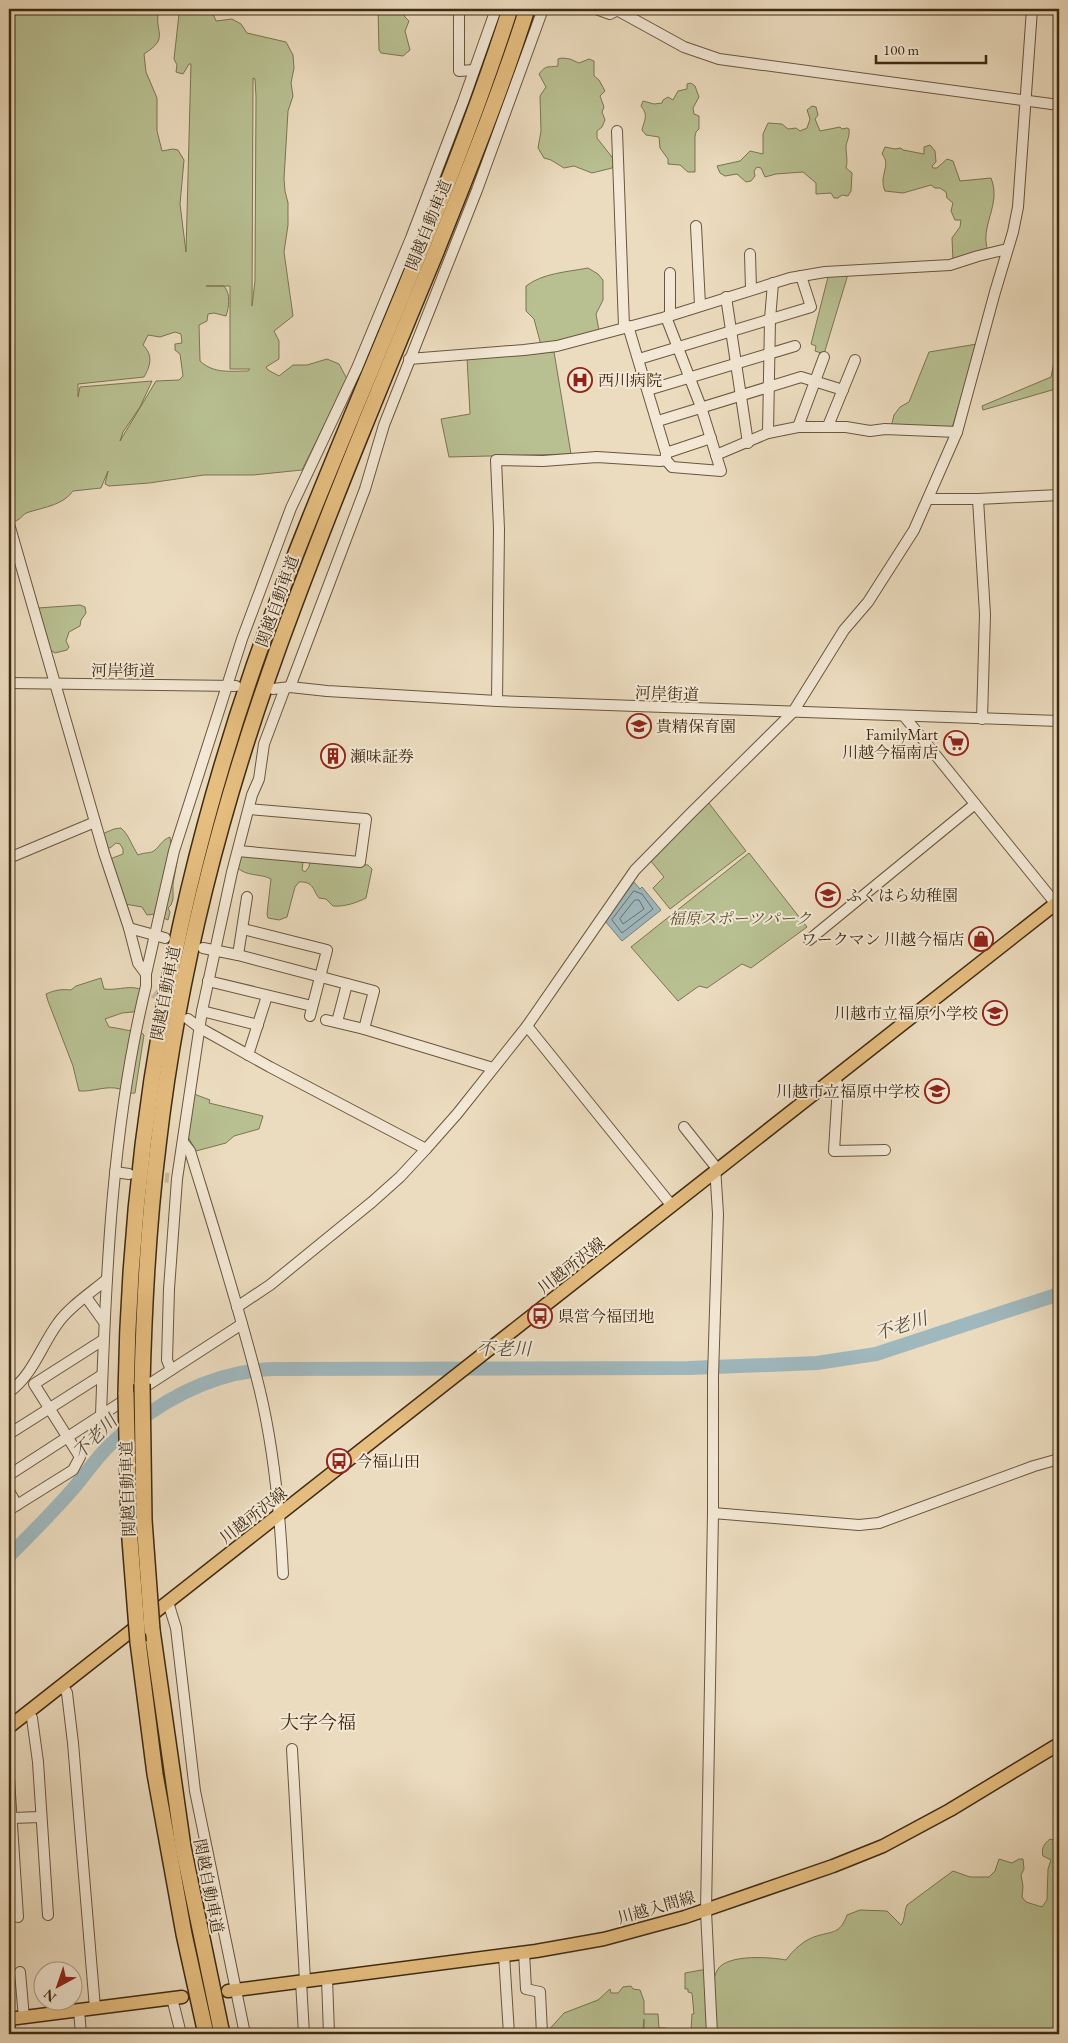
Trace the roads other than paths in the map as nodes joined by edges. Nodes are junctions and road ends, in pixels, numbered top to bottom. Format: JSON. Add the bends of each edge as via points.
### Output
{"nodes":[{"id":1,"x":459,"y":9,"type":"edge"},
{"id":2,"x":496,"y":9,"type":"edge"},
{"id":3,"x":510,"y":9,"type":"edge"},
{"id":4,"x":527,"y":9,"type":"edge"},
{"id":5,"x":543,"y":9,"type":"edge"},
{"id":6,"x":596,"y":9,"type":"edge"},
{"id":7,"x":617,"y":9,"type":"edge"},
{"id":8,"x":1032,"y":9,"type":"edge"},
{"id":9,"x":474,"y":70,"type":"junction"},
{"id":10,"x":1025,"y":100,"type":"junction"},
{"id":11,"x":1059,"y":105,"type":"edge"},
{"id":12,"x":617,"y":131,"type":"dead end"},
{"id":13,"x":696,"y":226,"type":"dead end"},
{"id":14,"x":1007,"y":250,"type":"junction"},
{"id":15,"x":750,"y":254,"type":"dead end"},
{"id":16,"x":670,"y":272,"type":"dead end"},
{"id":17,"x":801,"y":276,"type":"junction"},
{"id":18,"x":773,"y":283,"type":"junction"},
{"id":19,"x":751,"y":289,"type":"junction"},
{"id":20,"x":726,"y":297,"type":"junction"},
{"id":21,"x":700,"y":306,"type":"junction"},
{"id":22,"x":668,"y":316,"type":"junction"},
{"id":23,"x":770,"y":319,"type":"junction"},
{"id":24,"x":626,"y":327,"type":"junction"},
{"id":25,"x":732,"y":331,"type":"junction"},
{"id":26,"x":794,"y":346,"type":"dead end"},
{"id":27,"x":677,"y":347,"type":"junction"},
{"id":28,"x":771,"y":352,"type":"junction"},
{"id":29,"x":824,"y":356,"type":"dead end"},
{"id":30,"x":409,"y":359,"type":"junction"},
{"id":31,"x":639,"y":359,"type":"junction"},
{"id":32,"x":855,"y":360,"type":"dead end"},
{"id":33,"x":737,"y":362,"type":"junction"},
{"id":34,"x":688,"y":377,"type":"junction"},
{"id":35,"x":815,"y":380,"type":"junction"},
{"id":36,"x":770,"y":386,"type":"junction"},
{"id":37,"x":648,"y":390,"type":"junction"},
{"id":38,"x":843,"y":390,"type":"junction"},
{"id":39,"x":741,"y":395,"type":"junction"},
{"id":40,"x":700,"y":407,"type":"junction"},
{"id":41,"x":658,"y":421,"type":"junction"},
{"id":42,"x":828,"y":426,"type":"junction"},
{"id":43,"x":798,"y":427,"type":"junction"},
{"id":44,"x":957,"y":432,"type":"junction"},
{"id":45,"x":768,"y":433,"type":"junction"},
{"id":46,"x":710,"y":438,"type":"junction"},
{"id":47,"x":748,"y":442,"type":"junction"},
{"id":48,"x":716,"y":455,"type":"junction"},
{"id":49,"x":666,"y":457,"type":"junction"},
{"id":50,"x":1059,"y":495,"type":"edge"},
{"id":51,"x":928,"y":499,"type":"junction"},
{"id":52,"x":978,"y":499,"type":"junction"},
{"id":53,"x":9,"y":524,"type":"edge"},
{"id":54,"x":9,"y":683,"type":"edge"},
{"id":55,"x":55,"y":684,"type":"junction"},
{"id":56,"x":231,"y":686,"type":"junction"},
{"id":57,"x":287,"y":687,"type":"junction"},
{"id":58,"x":273,"y":689,"type":"dead end"},
{"id":59,"x":497,"y":701,"type":"junction"},
{"id":60,"x":793,"y":712,"type":"junction"},
{"id":61,"x":904,"y":716,"type":"junction"},
{"id":62,"x":982,"y":719,"type":"junction"},
{"id":63,"x":1059,"y":721,"type":"edge"},
{"id":64,"x":974,"y":804,"type":"junction"},
{"id":65,"x":248,"y":809,"type":"junction"},
{"id":66,"x":95,"y":822,"type":"junction"},
{"id":67,"x":238,"y":851,"type":"junction"},
{"id":68,"x":9,"y":858,"type":"edge"},
{"id":69,"x":247,"y":897,"type":"dead end"},
{"id":70,"x":1058,"y":903,"type":"edge"},
{"id":71,"x":129,"y":928,"type":"junction"},
{"id":72,"x":243,"y":929,"type":"junction"},
{"id":73,"x":160,"y":936,"type":"junction"},
{"id":74,"x":809,"y":940,"type":"dead end"},
{"id":75,"x":209,"y":949,"type":"junction"},
{"id":76,"x":238,"y":955,"type":"junction"},
{"id":77,"x":146,"y":974,"type":"junction"},
{"id":78,"x":320,"y":976,"type":"junction"},
{"id":79,"x":208,"y":981,"type":"junction"},
{"id":80,"x":347,"y":984,"type":"junction"},
{"id":81,"x":146,"y":986,"type":"junction"},
{"id":82,"x":154,"y":992,"type":"tunnel mouth"},
{"id":83,"x":267,"y":996,"type":"junction"},
{"id":84,"x":202,"y":1011,"type":"junction"},
{"id":85,"x":188,"y":1019,"type":"dead end"},
{"id":86,"x":326,"y":1020,"type":"dead end"},
{"id":87,"x":337,"y":1022,"type":"junction"},
{"id":88,"x":258,"y":1025,"type":"junction"},
{"id":89,"x":527,"y":1026,"type":"junction"},
{"id":90,"x":200,"y":1028,"type":"junction"},
{"id":91,"x":364,"y":1030,"type":"junction"},
{"id":92,"x":248,"y":1055,"type":"junction"},
{"id":93,"x":493,"y":1068,"type":"junction"},
{"id":94,"x":834,"y":1078,"type":"junction"},
{"id":95,"x":684,"y":1127,"type":"dead end"},
{"id":96,"x":182,"y":1142,"type":"junction"},
{"id":97,"x":426,"y":1149,"type":"junction"},
{"id":98,"x":885,"y":1150,"type":"dead end"},
{"id":99,"x":716,"y":1171,"type":"junction"},
{"id":100,"x":115,"y":1172,"type":"junction"},
{"id":101,"x":129,"y":1174,"type":"dead end"},
{"id":102,"x":672,"y":1206,"type":"junction"},
{"id":103,"x":106,"y":1278,"type":"junction"},
{"id":104,"x":86,"y":1296,"type":"junction"},
{"id":105,"x":237,"y":1307,"type":"junction"},
{"id":106,"x":104,"y":1322,"type":"junction"},
{"id":107,"x":242,"y":1324,"type":"junction"},
{"id":108,"x":103,"y":1340,"type":"junction"},
{"id":109,"x":170,"y":1370,"type":"junction"},
{"id":110,"x":28,"y":1374,"type":"junction"},
{"id":111,"x":102,"y":1375,"type":"junction"},
{"id":112,"x":34,"y":1384,"type":"junction"},
{"id":113,"x":9,"y":1392,"type":"edge"},
{"id":114,"x":49,"y":1408,"type":"junction"},
{"id":115,"x":101,"y":1415,"type":"junction"},
{"id":116,"x":9,"y":1434,"type":"edge"},
{"id":117,"x":68,"y":1437,"type":"junction"},
{"id":118,"x":1059,"y":1460,"type":"edge"},
{"id":119,"x":9,"y":1475,"type":"edge"},
{"id":120,"x":9,"y":1491,"type":"edge"},
{"id":121,"x":13,"y":1508,"type":"edge"},
{"id":122,"x":713,"y":1513,"type":"junction"},
{"id":123,"x":280,"y":1514,"type":"junction"},
{"id":124,"x":283,"y":1574,"type":"dead end"},
{"id":125,"x":168,"y":1602,"type":"junction"},
{"id":126,"x":62,"y":1686,"type":"junction"},
{"id":127,"x":28,"y":1712,"type":"junction"},
{"id":128,"x":9,"y":1727,"type":"edge"},
{"id":129,"x":1059,"y":1744,"type":"edge"},
{"id":130,"x":292,"y":1749,"type":"dead end"},
{"id":131,"x":9,"y":1779,"type":"edge"},
{"id":132,"x":41,"y":1816,"type":"junction"},
{"id":133,"x":12,"y":1818,"type":"junction"},
{"id":134,"x":706,"y":1910,"type":"junction"},
{"id":135,"x":48,"y":1915,"type":"dead end"},
{"id":136,"x":18,"y":1917,"type":"dead end"},
{"id":137,"x":524,"y":1952,"type":"junction"},
{"id":138,"x":504,"y":1955,"type":"junction"},
{"id":139,"x":20,"y":1972,"type":"dead end"},
{"id":140,"x":328,"y":1978,"type":"junction"},
{"id":141,"x":303,"y":1981,"type":"junction"},
{"id":142,"x":232,"y":1991,"type":"junction"},
{"id":143,"x":177,"y":1997,"type":"joint"},
{"id":144,"x":95,"y":2008,"type":"junction"},
{"id":145,"x":79,"y":2010,"type":"joint"},
{"id":146,"x":82,"y":2010,"type":"edge"},
{"id":147,"x":24,"y":2018,"type":"junction"},
{"id":148,"x":9,"y":2020,"type":"edge"},
{"id":149,"x":11,"y":2034,"type":"edge"},
{"id":150,"x":81,"y":2034,"type":"edge"},
{"id":151,"x":181,"y":2034,"type":"edge"},
{"id":152,"x":206,"y":2034,"type":"edge"},
{"id":153,"x":222,"y":2034,"type":"edge"},
{"id":154,"x":245,"y":2034,"type":"edge"},
{"id":155,"x":304,"y":2034,"type":"edge"},
{"id":156,"x":329,"y":2034,"type":"edge"},
{"id":157,"x":509,"y":2034,"type":"edge"},
{"id":158,"x":542,"y":2034,"type":"edge"},
{"id":159,"x":712,"y":2034,"type":"edge"}],
"edges":[{"from":1,"to":9,"type":"street","via":[[460,71]]},
{"from":2,"to":9,"type":"street"},
{"from":3,"to":152,"type":"highway","name":"関越自動車道","bridge":true,"via":[[434,217],[259,654],[216,783],[172,958],[142,1144],[129,1305],[126,1394],[130,1536],[144,1698],[184,1934]]},
{"from":4,"to":153,"type":"highway","name":"関越自動車道","bridge":true,"via":[[484,132],[293,608],[232,788],[188,963],[172,1047],[158,1142],[144,1307],[144,1520],[152,1630],[183,1847]]},
{"from":5,"to":30,"type":"street","via":[[477,190]]},
{"from":6,"to":7,"type":"street","via":[[610,14]]},
{"from":7,"to":10,"type":"street","via":[[684,47],[719,59]]},
{"from":8,"to":10,"type":"street"},
{"from":9,"to":56,"type":"street","via":[[411,238],[357,368],[291,508]]},
{"from":10,"to":11,"type":"street"},
{"from":10,"to":14,"type":"street","via":[[1018,207]]},
{"from":12,"to":24,"type":"street"},
{"from":13,"to":21,"type":"street"},
{"from":14,"to":17,"type":"street","via":[[950,265],[875,268]]},
{"from":14,"to":44,"type":"street"},
{"from":15,"to":19,"type":"street"},
{"from":16,"to":22,"type":"street"},
{"from":17,"to":18,"type":"street"},
{"from":17,"to":23,"type":"street","via":[[811,307]]},
{"from":18,"to":19,"type":"street"},
{"from":18,"to":23,"type":"street"},
{"from":19,"to":20,"type":"street"},
{"from":20,"to":21,"type":"street"},
{"from":20,"to":25,"type":"street"},
{"from":21,"to":22,"type":"street"},
{"from":22,"to":24,"type":"street"},
{"from":22,"to":27,"type":"street"},
{"from":23,"to":25,"type":"street"},
{"from":23,"to":28,"type":"street"},
{"from":24,"to":30,"type":"street","via":[[557,346]]},
{"from":24,"to":31,"type":"street"},
{"from":25,"to":27,"type":"street"},
{"from":25,"to":33,"type":"street"},
{"from":26,"to":28,"type":"street"},
{"from":27,"to":31,"type":"street"},
{"from":27,"to":34,"type":"street"},
{"from":28,"to":33,"type":"street"},
{"from":28,"to":36,"type":"street"},
{"from":29,"to":35,"type":"street"},
{"from":30,"to":57,"type":"street","via":[[384,425],[365,489]]},
{"from":31,"to":37,"type":"street"},
{"from":32,"to":38,"type":"street"},
{"from":33,"to":34,"type":"street"},
{"from":33,"to":39,"type":"street"},
{"from":34,"to":37,"type":"street"},
{"from":34,"to":40,"type":"street"},
{"from":35,"to":36,"type":"street","via":[[801,376]]},
{"from":35,"to":38,"type":"street"},
{"from":35,"to":43,"type":"street"},
{"from":36,"to":39,"type":"street"},
{"from":36,"to":45,"type":"street"},
{"from":37,"to":41,"type":"street"},
{"from":38,"to":42,"type":"street"},
{"from":39,"to":40,"type":"street"},
{"from":39,"to":47,"type":"street"},
{"from":40,"to":41,"type":"street"},
{"from":40,"to":46,"type":"street"},
{"from":41,"to":49,"type":"street"},
{"from":42,"to":43,"type":"street"},
{"from":42,"to":44,"type":"street","via":[[870,431]]},
{"from":43,"to":45,"type":"street"},
{"from":44,"to":51,"type":"street"},
{"from":45,"to":47,"type":"street"},
{"from":46,"to":48,"type":"street"},
{"from":46,"to":49,"type":"street"},
{"from":47,"to":48,"type":"street"},
{"from":48,"to":49,"type":"street","via":[[720,471],[672,466]]},
{"from":49,"to":59,"type":"street","via":[[660,461],[597,456],[496,460],[499,529]]},
{"from":50,"to":52,"type":"street"},
{"from":51,"to":52,"type":"street"},
{"from":51,"to":60,"type":"street","via":[[914,530],[887,574],[844,630]]},
{"from":52,"to":62,"type":"street","via":[[985,614]]},
{"from":53,"to":55,"type":"street"},
{"from":54,"to":55,"type":"street","name":"河岸街道"},
{"from":55,"to":56,"type":"street","name":"河岸街道"},
{"from":55,"to":66,"type":"street"},
{"from":56,"to":73,"type":"street","via":[[174,851]]},
{"from":57,"to":58,"type":"street","name":"河岸街道"},
{"from":57,"to":59,"type":"street","name":"河岸街道"},
{"from":57,"to":65,"type":"street","via":[[264,744],[259,779]]},
{"from":59,"to":60,"type":"street","name":"河岸街道"},
{"from":60,"to":61,"type":"street","name":"河岸街道"},
{"from":60,"to":89,"type":"street","via":[[635,870]]},
{"from":61,"to":62,"type":"street","name":"河岸街道"},
{"from":61,"to":64,"type":"street"},
{"from":62,"to":63,"type":"street","name":"河岸街道"},
{"from":64,"to":70,"type":"street"},
{"from":64,"to":74,"type":"street"},
{"from":65,"to":67,"type":"street"},
{"from":65,"to":67,"type":"street","via":[[366,820],[360,862]]},
{"from":66,"to":68,"type":"street"},
{"from":66,"to":71,"type":"street"},
{"from":67,"to":75,"type":"street"},
{"from":69,"to":72,"type":"street"},
{"from":70,"to":94,"type":"main road","name":"川越所沢線"},
{"from":71,"to":73,"type":"street"},
{"from":71,"to":77,"type":"street","via":[[138,963]]},
{"from":72,"to":76,"type":"street"},
{"from":72,"to":78,"type":"street","via":[[326,950]]},
{"from":73,"to":77,"type":"street"},
{"from":75,"to":76,"type":"street"},
{"from":75,"to":79,"type":"street"},
{"from":76,"to":78,"type":"street"},
{"from":77,"to":81,"type":"street"},
{"from":78,"to":80,"type":"street"},
{"from":78,"to":83,"type":"street","via":[[311,1011]]},
{"from":79,"to":83,"type":"street"},
{"from":79,"to":84,"type":"street"},
{"from":80,"to":87,"type":"street"},
{"from":80,"to":91,"type":"street","via":[[374,991]]},
{"from":81,"to":82,"type":"street"},
{"from":81,"to":100,"type":"street","via":[[126,1089]]},
{"from":83,"to":88,"type":"street"},
{"from":84,"to":88,"type":"street"},
{"from":84,"to":90,"type":"street"},
{"from":85,"to":90,"type":"street"},
{"from":86,"to":87,"type":"street"},
{"from":87,"to":91,"type":"street"},
{"from":88,"to":92,"type":"street"},
{"from":89,"to":93,"type":"street"},
{"from":89,"to":102,"type":"street"},
{"from":90,"to":92,"type":"street"},
{"from":90,"to":96,"type":"street"},
{"from":91,"to":93,"type":"street"},
{"from":92,"to":97,"type":"street"},
{"from":93,"to":97,"type":"street"},
{"from":94,"to":98,"type":"street","via":[[838,1085],[834,1151]]},
{"from":94,"to":99,"type":"main road","name":"川越所沢線"},
{"from":95,"to":99,"type":"street"},
{"from":96,"to":105,"type":"street","via":[[190,1151]]},
{"from":96,"to":109,"type":"street","via":[[173,1179],[167,1360]]},
{"from":97,"to":105,"type":"street","via":[[372,1202],[270,1285]]},
{"from":99,"to":102,"type":"main road","name":"川越所沢線"},
{"from":99,"to":122,"type":"street"},
{"from":100,"to":101,"type":"street"},
{"from":100,"to":103,"type":"street"},
{"from":102,"to":123,"type":"main road","name":"川越所沢線"},
{"from":103,"to":104,"type":"street"},
{"from":103,"to":106,"type":"street"},
{"from":104,"to":106,"type":"street"},
{"from":104,"to":110,"type":"street","via":[[59,1321]]},
{"from":105,"to":107,"type":"street"},
{"from":106,"to":108,"type":"street"},
{"from":107,"to":109,"type":"street"},
{"from":107,"to":123,"type":"street","via":[[257,1381]]},
{"from":108,"to":111,"type":"street"},
{"from":108,"to":112,"type":"street"},
{"from":109,"to":115,"type":"street"},
{"from":110,"to":112,"type":"street"},
{"from":110,"to":113,"type":"street"},
{"from":111,"to":114,"type":"street"},
{"from":111,"to":115,"type":"street"},
{"from":112,"to":114,"type":"street"},
{"from":114,"to":116,"type":"street"},
{"from":114,"to":117,"type":"street"},
{"from":115,"to":117,"type":"street"},
{"from":117,"to":119,"type":"street"},
{"from":117,"to":121,"type":"street","via":[[80,1457],[73,1470]]},
{"from":118,"to":122,"type":"street","via":[[1034,1466],[879,1523],[859,1525]]},
{"from":120,"to":121,"type":"street"},
{"from":122,"to":134,"type":"street"},
{"from":123,"to":124,"type":"street"},
{"from":123,"to":125,"type":"main road","name":"川越所沢線"},
{"from":125,"to":126,"type":"main road","name":"川越所沢線"},
{"from":125,"to":142,"type":"street","via":[[176,1628],[195,1791]]},
{"from":126,"to":127,"type":"main road","name":"川越所沢線"},
{"from":126,"to":144,"type":"street","via":[[66,1693],[73,1743]]},
{"from":127,"to":128,"type":"main road","name":"川越所沢線"},
{"from":127,"to":132,"type":"street","via":[[32,1718],[38,1762]]},
{"from":129,"to":134,"type":"main road","name":"川越入間線","via":[[883,1846]]},
{"from":130,"to":141,"type":"street"},
{"from":131,"to":133,"type":"street"},
{"from":132,"to":133,"type":"street"},
{"from":132,"to":135,"type":"street"},
{"from":133,"to":136,"type":"street"},
{"from":134,"to":137,"type":"main road","name":"川越入間線","via":[[604,1939]]},
{"from":134,"to":159,"type":"street"},
{"from":137,"to":138,"type":"main road","name":"川越入間線"},
{"from":137,"to":158,"type":"street","via":[[526,1989],[540,1992]]},
{"from":138,"to":140,"type":"main road","name":"川越入間線"},
{"from":138,"to":157,"type":"street"},
{"from":139,"to":147,"type":"street"},
{"from":140,"to":141,"type":"main road","name":"川越入間線"},
{"from":140,"to":156,"type":"street"},
{"from":141,"to":142,"type":"main road","name":"川越入間線"},
{"from":141,"to":155,"type":"street"},
{"from":142,"to":154,"type":"street"},
{"from":143,"to":144,"type":"main road"},
{"from":143,"to":151,"type":"street"},
{"from":144,"to":146,"type":"main road"},
{"from":145,"to":147,"type":"main road"},
{"from":145,"to":150,"type":"street"},
{"from":147,"to":148,"type":"main road"},
{"from":148,"to":149,"type":"street"}]}
